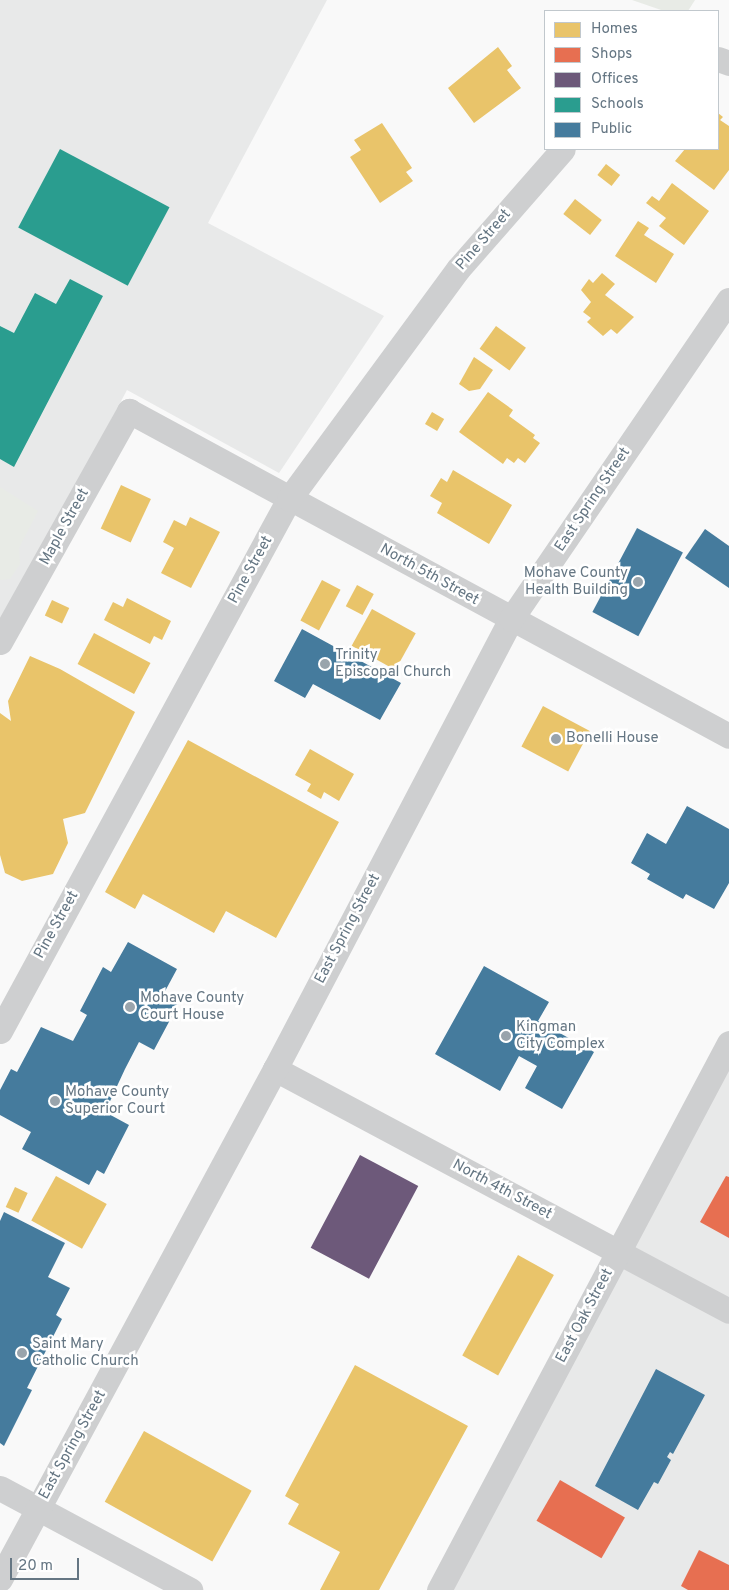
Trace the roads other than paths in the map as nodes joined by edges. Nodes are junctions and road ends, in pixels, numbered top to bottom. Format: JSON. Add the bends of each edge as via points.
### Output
{"nodes":[{"id":1,"x":562,"y":150,"type":"edge"},
{"id":2,"x":729,"y":300,"type":"edge"},
{"id":3,"x":129,"y":411,"type":"joint"},
{"id":4,"x":289,"y":499,"type":"junction"},
{"id":5,"x":511,"y":619,"type":"junction"},
{"id":6,"x":0,"y":642,"type":"edge"},
{"id":7,"x":729,"y":736,"type":"edge"},
{"id":8,"x":0,"y":1031,"type":"edge"},
{"id":9,"x":729,"y":1042,"type":"edge"},
{"id":10,"x":275,"y":1069,"type":"junction"},
{"id":11,"x":619,"y":1252,"type":"junction"},
{"id":12,"x":729,"y":1311,"type":"edge"},
{"id":13,"x":0,"y":1488,"type":"edge"},
{"id":14,"x":38,"y":1508,"type":"junction"},
{"id":15,"x":0,"y":1579,"type":"edge"},
{"id":16,"x":190,"y":1590,"type":"edge"},
{"id":17,"x":439,"y":1590,"type":"edge"}],
"edges":[{"from":1,"to":4,"type":"street","name":"Pine Street","via":[[458,270]]},
{"from":2,"to":5,"type":"street","name":"East Spring Street"},
{"from":3,"to":4,"type":"street","name":"North 5th Street"},
{"from":3,"to":6,"type":"street","name":"Maple Street"},
{"from":4,"to":5,"type":"street","name":"North 5th Street"},
{"from":4,"to":8,"type":"street","name":"Pine Street"},
{"from":5,"to":7,"type":"street","name":"North 5th Street"},
{"from":5,"to":10,"type":"street","name":"East Spring Street"},
{"from":9,"to":11,"type":"street","name":"East Oak Street"},
{"from":10,"to":11,"type":"street","name":"North 4th Street"},
{"from":10,"to":14,"type":"street","name":"East Spring Street"},
{"from":11,"to":12,"type":"street","name":"North 4th Street"},
{"from":11,"to":17,"type":"street","name":"East Oak Street"},
{"from":13,"to":14,"type":"street"},
{"from":14,"to":15,"type":"street","name":"East Spring Street"},
{"from":14,"to":16,"type":"street"}]}
